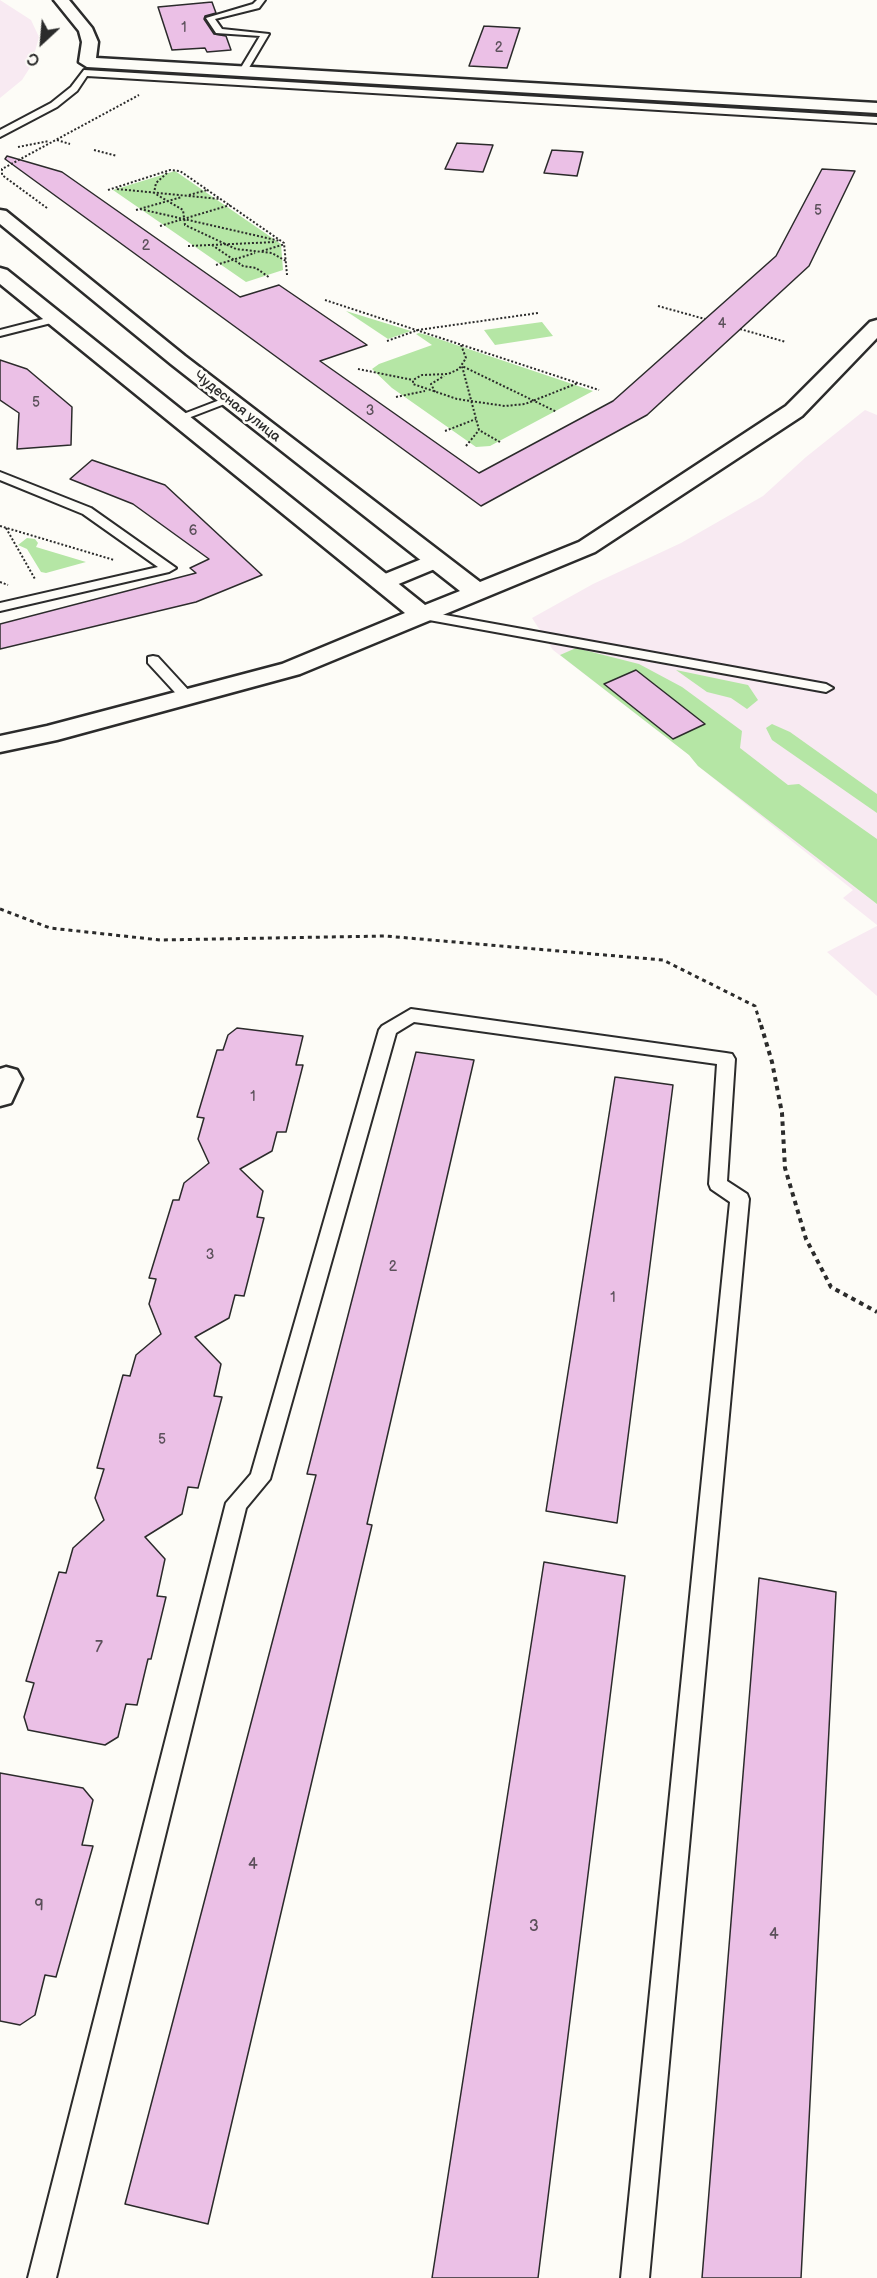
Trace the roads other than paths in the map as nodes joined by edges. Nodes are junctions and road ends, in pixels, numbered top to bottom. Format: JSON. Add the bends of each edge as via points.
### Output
{"nodes":[{"id":1,"x":261,"y":0,"type":"edge"},
{"id":2,"x":61,"y":1,"type":"edge"},
{"id":3,"x":243,"y":71,"type":"junction"},
{"id":4,"x":877,"y":108,"type":"edge"},
{"id":5,"x":877,"y":120,"type":"edge"},
{"id":6,"x":0,"y":134,"type":"edge"},
{"id":7,"x":3,"y":220,"type":"edge"},
{"id":8,"x":0,"y":274,"type":"edge"},
{"id":9,"x":56,"y":318,"type":"junction"},
{"id":10,"x":877,"y":326,"type":"edge"},
{"id":11,"x":0,"y":333,"type":"edge"},
{"id":12,"x":229,"y":400,"type":"junction"},
{"id":13,"x":179,"y":418,"type":"junction"},
{"id":14,"x":0,"y":476,"type":"edge"},
{"id":15,"x":434,"y":561,"type":"junction"},
{"id":16,"x":384,"y":583,"type":"junction"},
{"id":17,"x":478,"y":592,"type":"junction"},
{"id":18,"x":0,"y":607,"type":"edge"},
{"id":19,"x":423,"y":615,"type":"junction"},
{"id":20,"x":153,"y":660,"type":"dead end"},
{"id":21,"x":826,"y":688,"type":"dead end"},
{"id":22,"x":187,"y":697,"type":"junction"},
{"id":23,"x":0,"y":744,"type":"edge"},
{"id":24,"x":42,"y":2278,"type":"edge"},
{"id":25,"x":635,"y":2278,"type":"edge"}],
"edges":[{"from":1,"to":3,"type":"lane","via":[[256,6],[210,18],[219,31],[265,34]]},
{"from":2,"to":3,"type":"street","via":[[87,31],[87,62]]},
{"from":3,"to":4,"type":"street"},
{"from":5,"to":6,"type":"lane","via":[[84,73],[74,89],[54,105]]},
{"from":7,"to":12,"type":"street","name":"Чудесная улица"},
{"from":8,"to":9,"type":"street"},
{"from":9,"to":11,"type":"lane"},
{"from":9,"to":13,"type":"street"},
{"from":10,"to":17,"type":"street","via":[[794,411],[587,547]]},
{"from":12,"to":13,"type":"lane"},
{"from":12,"to":15,"type":"street","name":"Чудесная улица"},
{"from":13,"to":16,"type":"street"},
{"from":14,"to":18,"type":"lane","via":[[87,511],[169,568]]},
{"from":15,"to":16,"type":"street"},
{"from":15,"to":17,"type":"street","name":"Чудесная улица"},
{"from":16,"to":19,"type":"street"},
{"from":17,"to":19,"type":"street"},
{"from":19,"to":21,"type":"lane"},
{"from":19,"to":22,"type":"street","via":[[291,669]]},
{"from":20,"to":22,"type":"lane"},
{"from":22,"to":23,"type":"street"},
{"from":24,"to":25,"type":"lane","via":[[237,1503],[260,1479],[388,1030],[411,1015],[726,1059],[718,1184],[740,1198]]}]}
